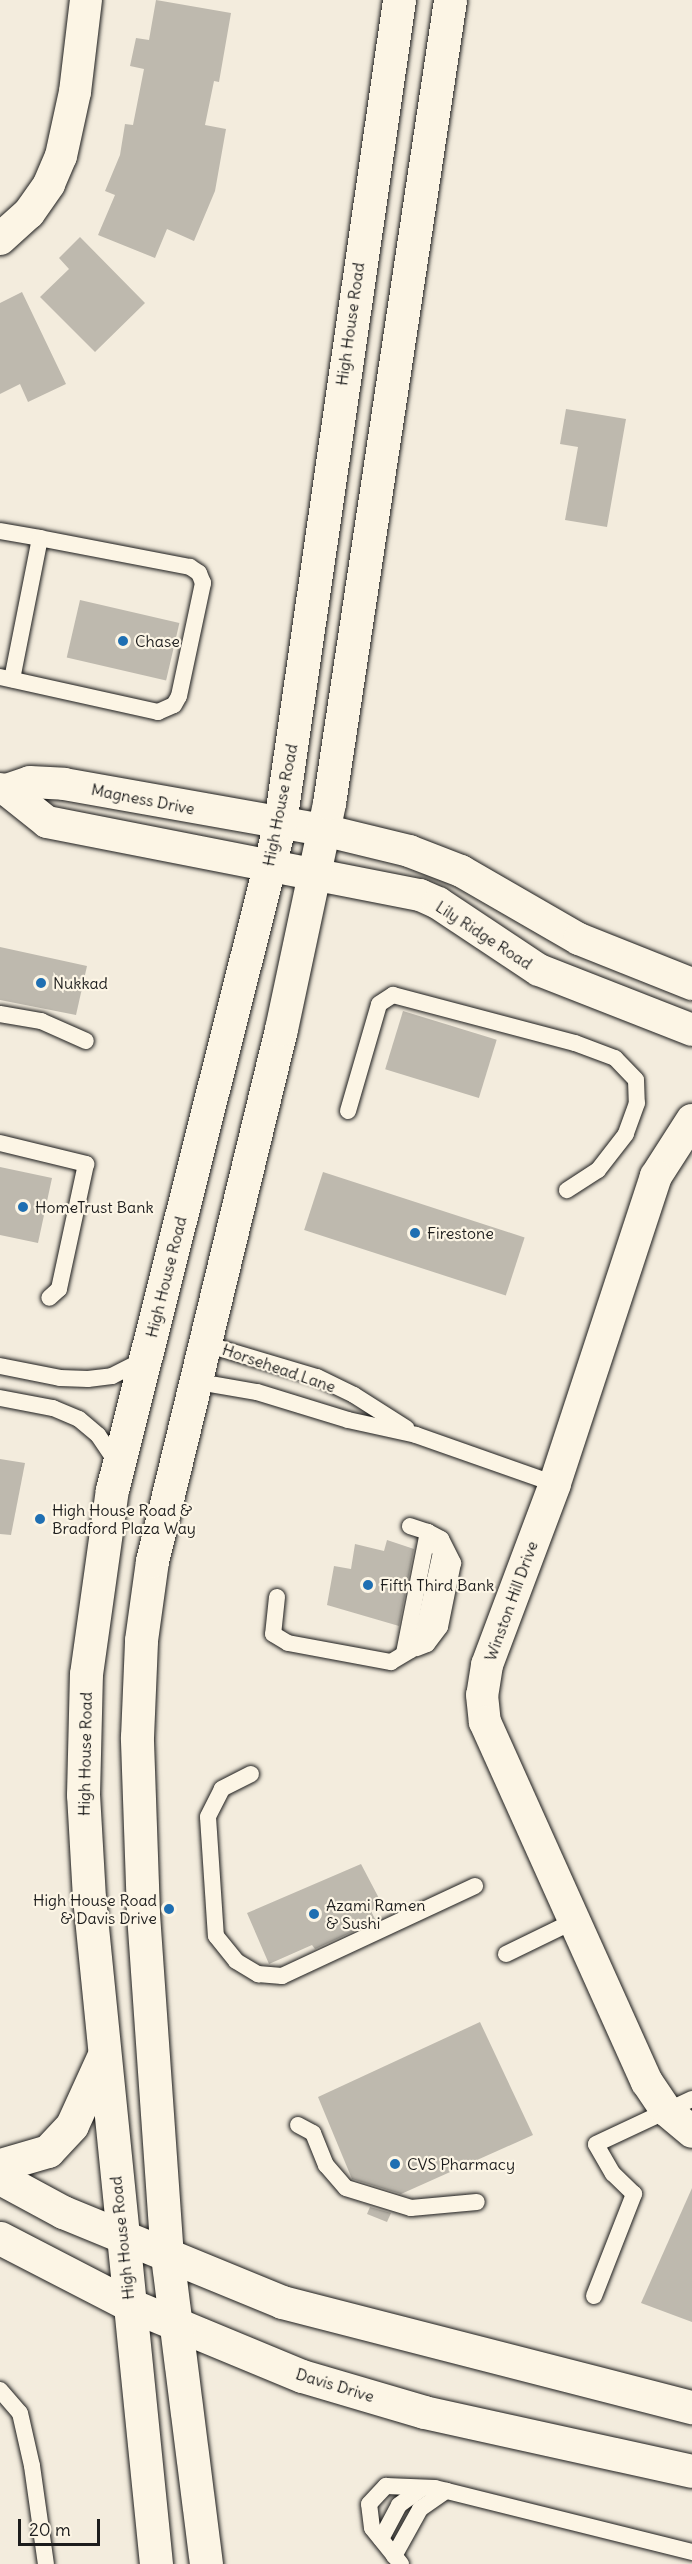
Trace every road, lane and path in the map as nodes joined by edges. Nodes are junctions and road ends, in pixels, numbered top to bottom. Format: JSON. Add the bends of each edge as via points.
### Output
{"nodes":[{"id":1,"x":86,"y":0,"type":"edge"},
{"id":2,"x":399,"y":0,"type":"edge"},
{"id":3,"x":450,"y":0,"type":"edge"},
{"id":4,"x":0,"y":239,"type":"edge"},
{"id":5,"x":0,"y":531,"type":"edge"},
{"id":6,"x":40,"y":538,"type":"junction"},
{"id":7,"x":6,"y":678,"type":"edge"},
{"id":8,"x":4,"y":790,"type":"edge"},
{"id":9,"x":280,"y":823,"type":"junction"},
{"id":10,"x":323,"y":830,"type":"junction"},
{"id":11,"x":269,"y":864,"type":"junction"},
{"id":12,"x":314,"y":873,"type":"junction"},
{"id":13,"x":692,"y":984,"type":"edge"},
{"id":14,"x":0,"y":1014,"type":"edge"},
{"id":15,"x":692,"y":1030,"type":"edge"},
{"id":16,"x":86,"y":1041,"type":"dead end"},
{"id":17,"x":348,"y":1111,"type":"dead end"},
{"id":18,"x":692,"y":1120,"type":"edge"},
{"id":19,"x":0,"y":1143,"type":"edge"},
{"id":20,"x":567,"y":1190,"type":"dead end"},
{"id":21,"x":49,"y":1298,"type":"dead end"},
{"id":22,"x":202,"y":1343,"type":"junction"},
{"id":23,"x":145,"y":1360,"type":"junction"},
{"id":24,"x":0,"y":1366,"type":"edge"},
{"id":25,"x":193,"y":1381,"type":"junction"},
{"id":26,"x":0,"y":1398,"type":"edge"},
{"id":27,"x":417,"y":1435,"type":"junction"},
{"id":28,"x":120,"y":1467,"type":"junction"},
{"id":29,"x":555,"y":1484,"type":"junction"},
{"id":30,"x":410,"y":1526,"type":"dead end"},
{"id":31,"x":428,"y":1532,"type":"junction"},
{"id":32,"x":277,"y":1597,"type":"dead end"},
{"id":33,"x":407,"y":1652,"type":"junction"},
{"id":34,"x":251,"y":1774,"type":"dead end"},
{"id":35,"x":475,"y":1886,"type":"dead end"},
{"id":36,"x":574,"y":1921,"type":"junction"},
{"id":37,"x":506,"y":1954,"type":"dead end"},
{"id":38,"x":104,"y":2056,"type":"junction"},
{"id":39,"x":679,"y":2105,"type":"edge"},
{"id":40,"x":298,"y":2125,"type":"dead end"},
{"id":41,"x":692,"y":2132,"type":"edge"},
{"id":42,"x":0,"y":2166,"type":"edge"},
{"id":43,"x":0,"y":2178,"type":"edge"},
{"id":44,"x":477,"y":2202,"type":"dead end"},
{"id":45,"x":121,"y":2235,"type":"junction"},
{"id":46,"x":0,"y":2238,"type":"edge"},
{"id":47,"x":167,"y":2257,"type":"junction"},
{"id":48,"x":594,"y":2296,"type":"dead end"},
{"id":49,"x":128,"y":2304,"type":"junction"},
{"id":50,"x":176,"y":2324,"type":"junction"},
{"id":51,"x":0,"y":2390,"type":"edge"},
{"id":52,"x":692,"y":2407,"type":"edge"},
{"id":53,"x":692,"y":2471,"type":"edge"},
{"id":54,"x":422,"y":2488,"type":"junction"},
{"id":55,"x":446,"y":2491,"type":"junction"},
{"id":56,"x":381,"y":2539,"type":"junction"},
{"id":57,"x":692,"y":2552,"type":"edge"},
{"id":58,"x":398,"y":2560,"type":"edge"},
{"id":59,"x":46,"y":2564,"type":"edge"},
{"id":60,"x":156,"y":2564,"type":"edge"},
{"id":61,"x":206,"y":2564,"type":"edge"}],
"edges":[{"from":1,"to":4,"type":"street","via":[[75,92],[61,156],[49,184],[29,213]]},
{"from":2,"to":9,"type":"main road","name":"High House Road"},
{"from":3,"to":10,"type":"main road"},
{"from":5,"to":6,"type":"lane"},
{"from":6,"to":7,"type":"lane"},
{"from":6,"to":7,"type":"lane","via":[[190,567],[199,573],[203,583],[179,696],[158,712]]},
{"from":8,"to":9,"type":"street","name":"Magness Drive","via":[[30,782],[64,784]]},
{"from":8,"to":11,"type":"street","name":"Magness Drive","via":[[46,822]]},
{"from":9,"to":10,"type":"street"},
{"from":9,"to":11,"type":"main road","name":"High House Road"},
{"from":10,"to":12,"type":"main road"},
{"from":10,"to":13,"type":"street","via":[[437,860],[558,929]]},
{"from":11,"to":12,"type":"street","name":"Lily Ridge Road"},
{"from":11,"to":23,"type":"main road","name":"High House Road"},
{"from":12,"to":15,"type":"street","name":"Lily Ridge Road","via":[[420,895],[538,970]]},
{"from":12,"to":22,"type":"main road","via":[[281,1029]]},
{"from":14,"to":16,"type":"lane","via":[[41,1021]]},
{"from":17,"to":20,"type":"lane","via":[[379,1004],[393,995],[575,1043],[615,1058],[636,1080],[637,1103],[626,1134],[598,1170]]},
{"from":18,"to":29,"type":"street","name":"Winston Hill Drive","via":[[656,1176]]},
{"from":19,"to":21,"type":"lane","via":[[86,1164],[59,1289]]},
{"from":22,"to":25,"type":"main road"},
{"from":22,"to":27,"type":"lane","name":"Horsehead Lane","via":[[317,1377]]},
{"from":23,"to":24,"type":"lane","via":[[112,1376],[88,1379],[60,1378]]},
{"from":23,"to":28,"type":"main road","name":"High House Road"},
{"from":25,"to":27,"type":"lane","name":"Horsehead Lane","via":[[257,1392],[348,1420]]},
{"from":25,"to":47,"type":"main road","via":[[152,1561],[141,1640],[137,1737],[138,1847]]},
{"from":26,"to":28,"type":"lane","via":[[53,1408],[79,1419],[98,1435]]},
{"from":27,"to":29,"type":"lane","name":"Horsehead Lane"},
{"from":28,"to":38,"type":"main road","name":"High House Road","via":[[102,1549],[83,1732],[88,1898]]},
{"from":29,"to":36,"type":"street","name":"Winston Hill Drive","via":[[487,1665],[482,1695],[486,1722]]},
{"from":30,"to":31,"type":"lane"},
{"from":31,"to":33,"type":"lane"},
{"from":31,"to":33,"type":"lane","via":[[441,1539],[453,1563],[440,1627],[427,1644]]},
{"from":32,"to":33,"type":"lane","via":[[273,1634],[288,1643],[391,1662]]},
{"from":34,"to":35,"type":"lane","via":[[222,1789],[214,1800],[208,1817],[209,1851],[216,1936],[236,1961],[258,1974],[282,1976]]},
{"from":36,"to":37,"type":"lane"},
{"from":36,"to":39,"type":"street","name":"Winston Hill Drive","via":[[647,2082]]},
{"from":38,"to":42,"type":"main road","via":[[72,2125],[48,2151]]},
{"from":38,"to":45,"type":"main road","name":"High House Road"},
{"from":39,"to":41,"type":"street","name":"Winston Hill Drive"},
{"from":39,"to":48,"type":"lane","via":[[596,2144],[613,2174],[634,2194]]},
{"from":40,"to":44,"type":"lane","via":[[313,2133],[326,2165],[346,2188],[411,2208]]},
{"from":43,"to":45,"type":"main road","via":[[63,2212]]},
{"from":45,"to":47,"type":"main road"},
{"from":45,"to":49,"type":"main road","name":"High House Road"},
{"from":46,"to":49,"type":"main road","name":"Davis Drive"},
{"from":47,"to":50,"type":"main road"},
{"from":47,"to":52,"type":"main road","via":[[282,2302]]},
{"from":49,"to":50,"type":"main road","name":"Davis Drive"},
{"from":49,"to":60,"type":"main road","name":"High House Road"},
{"from":50,"to":53,"type":"main road","name":"Davis Drive","via":[[302,2376],[424,2412]]},
{"from":50,"to":61,"type":"main road"},
{"from":51,"to":59,"type":"lane","via":[[20,2413]]},
{"from":54,"to":55,"type":"lane"},
{"from":54,"to":56,"type":"lane","via":[[399,2505]]},
{"from":54,"to":56,"type":"lane","via":[[386,2486],[369,2504],[372,2528]]},
{"from":55,"to":57,"type":"lane"},
{"from":55,"to":58,"type":"lane","via":[[420,2509]]},
{"from":56,"to":58,"type":"lane"}]}
